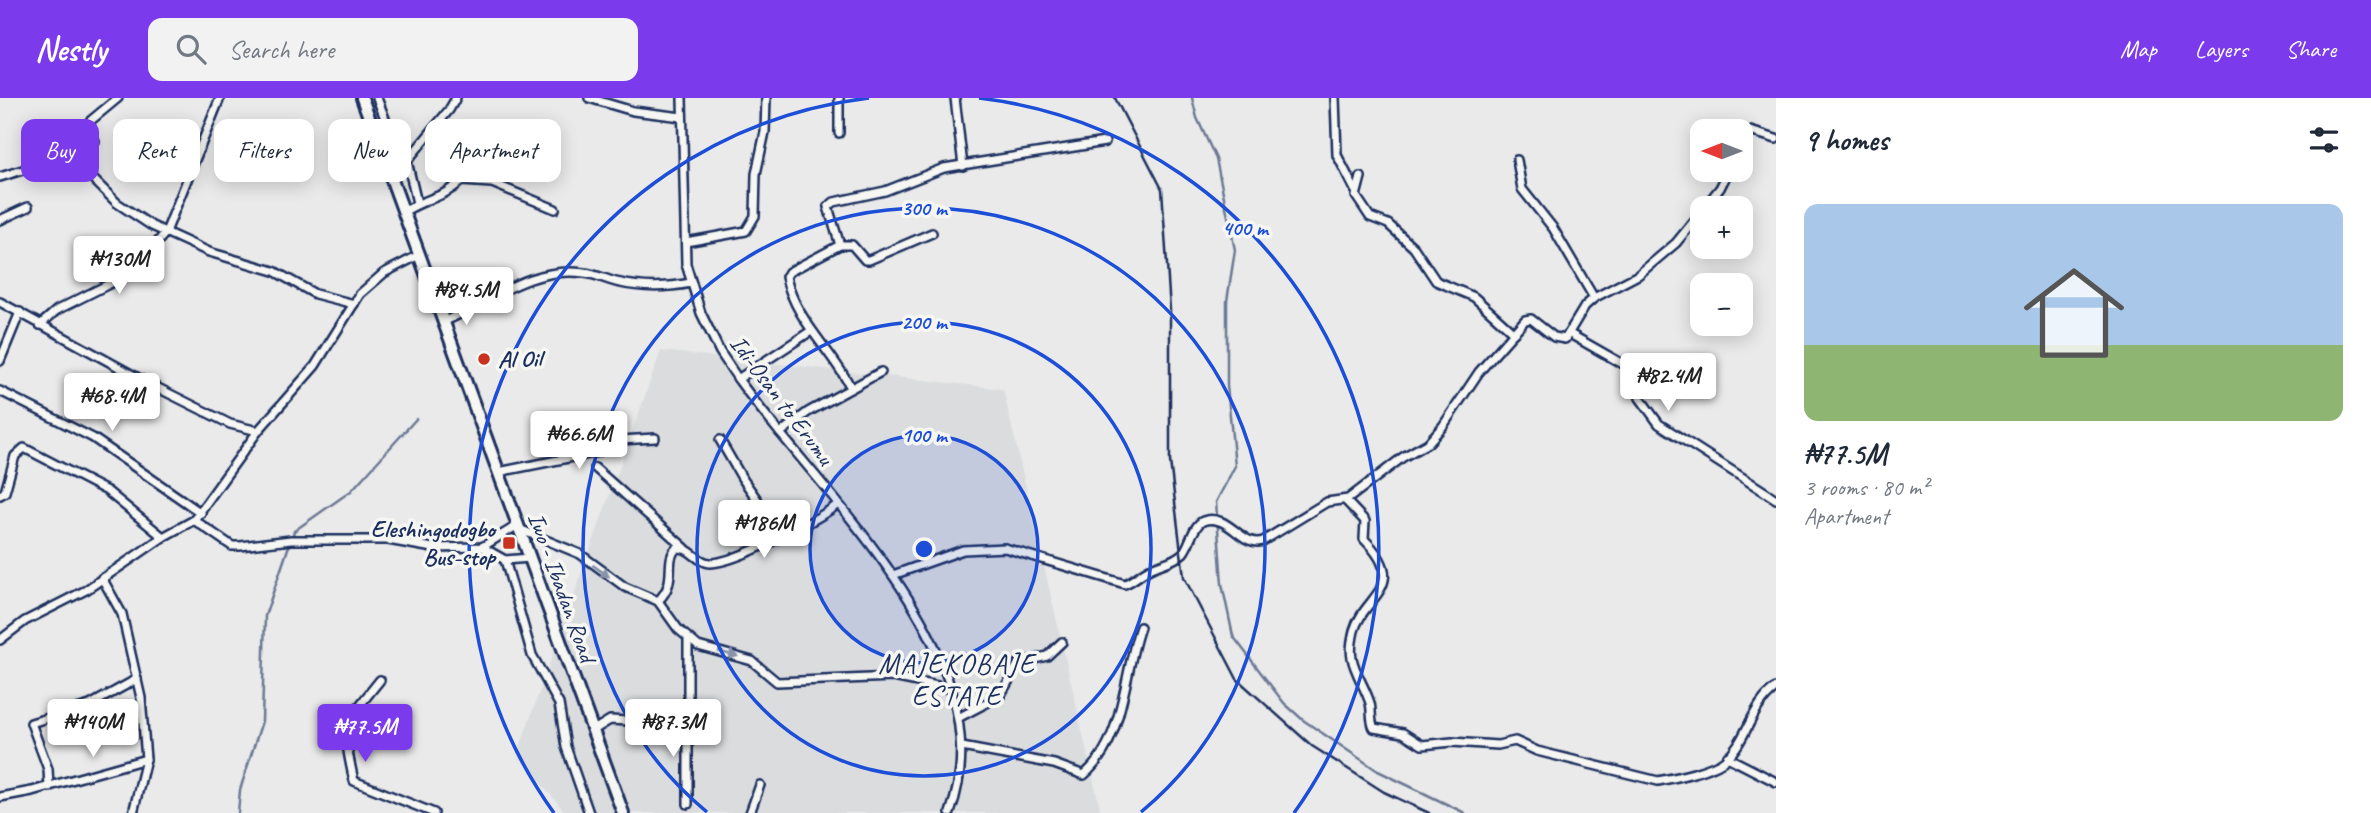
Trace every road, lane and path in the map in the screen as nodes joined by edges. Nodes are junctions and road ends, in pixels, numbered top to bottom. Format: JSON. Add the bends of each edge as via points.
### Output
{"nodes":[{"id":1,"x":99,"y":98,"type":"edge"},
{"id":2,"x":118,"y":98,"type":"edge"},
{"id":3,"x":220,"y":98,"type":"edge"},
{"id":4,"x":362,"y":98,"type":"edge"},
{"id":5,"x":377,"y":98,"type":"edge"},
{"id":6,"x":456,"y":98,"type":"edge"},
{"id":7,"x":589,"y":98,"type":"edge"},
{"id":8,"x":682,"y":98,"type":"edge"},
{"id":9,"x":766,"y":98,"type":"edge"},
{"id":10,"x":839,"y":98,"type":"edge"},
{"id":11,"x":955,"y":98,"type":"edge"},
{"id":12,"x":1335,"y":98,"type":"edge"},
{"id":13,"x":108,"y":109,"type":"junction"},
{"id":14,"x":682,"y":117,"type":"junction"},
{"id":15,"x":92,"y":119,"type":"edge"},
{"id":16,"x":385,"y":119,"type":"edge"},
{"id":17,"x":1754,"y":132,"type":"edge"},
{"id":18,"x":839,"y":133,"type":"dead end"},
{"id":19,"x":1776,"y":139,"type":"edge"},
{"id":20,"x":1105,"y":142,"type":"dead end"},
{"id":21,"x":411,"y":156,"type":"edge"},
{"id":22,"x":1517,"y":160,"type":"dead end"},
{"id":23,"x":963,"y":166,"type":"junction"},
{"id":24,"x":21,"y":170,"type":"edge"},
{"id":25,"x":0,"y":177,"type":"edge"},
{"id":26,"x":1361,"y":177,"type":"dead end"},
{"id":27,"x":411,"y":178,"type":"edge"},
{"id":28,"x":96,"y":182,"type":"edge"},
{"id":29,"x":1355,"y":190,"type":"junction"},
{"id":30,"x":417,"y":203,"type":"junction"},
{"id":31,"x":28,"y":207,"type":"dead end"},
{"id":32,"x":555,"y":209,"type":"dead end"},
{"id":33,"x":404,"y":212,"type":"junction"},
{"id":34,"x":0,"y":220,"type":"edge"},
{"id":35,"x":1690,"y":225,"type":"edge"},
{"id":36,"x":166,"y":232,"type":"junction"},
{"id":37,"x":932,"y":233,"type":"dead end"},
{"id":38,"x":686,"y":242,"type":"junction"},
{"id":39,"x":840,"y":245,"type":"junction"},
{"id":40,"x":419,"y":255,"type":"junction"},
{"id":41,"x":691,"y":283,"type":"junction"},
{"id":42,"x":1594,"y":298,"type":"junction"},
{"id":43,"x":0,"y":302,"type":"edge"},
{"id":44,"x":354,"y":304,"type":"junction"},
{"id":45,"x":20,"y":312,"type":"junction"},
{"id":46,"x":443,"y":322,"type":"junction"},
{"id":47,"x":40,"y":325,"type":"junction"},
{"id":48,"x":811,"y":331,"type":"junction"},
{"id":49,"x":1514,"y":333,"type":"junction"},
{"id":50,"x":1570,"y":334,"type":"junction"},
{"id":51,"x":0,"y":361,"type":"edge"},
{"id":52,"x":881,"y":372,"type":"dead end"},
{"id":53,"x":738,"y":379,"type":"junction"},
{"id":54,"x":851,"y":388,"type":"junction"},
{"id":55,"x":0,"y":391,"type":"edge"},
{"id":56,"x":258,"y":431,"type":"junction"},
{"id":57,"x":780,"y":433,"type":"junction"},
{"id":58,"x":655,"y":439,"type":"dead end"},
{"id":59,"x":720,"y":440,"type":"dead end"},
{"id":60,"x":595,"y":468,"type":"dead end"},
{"id":61,"x":498,"y":472,"type":"junction"},
{"id":62,"x":0,"y":495,"type":"edge"},
{"id":63,"x":1776,"y":499,"type":"edge"},
{"id":64,"x":1345,"y":500,"type":"junction"},
{"id":65,"x":837,"y":505,"type":"junction"},
{"id":66,"x":201,"y":513,"type":"junction"},
{"id":67,"x":194,"y":520,"type":"junction"},
{"id":68,"x":519,"y":527,"type":"junction"},
{"id":69,"x":782,"y":535,"type":"junction"},
{"id":70,"x":163,"y":537,"type":"junction"},
{"id":71,"x":482,"y":547,"type":"junction"},
{"id":72,"x":685,"y":548,"type":"junction"},
{"id":73,"x":530,"y":558,"type":"junction"},
{"id":74,"x":505,"y":560,"type":"junction"},
{"id":75,"x":893,"y":576,"type":"junction"},
{"id":76,"x":102,"y":578,"type":"junction"},
{"id":77,"x":658,"y":601,"type":"junction"},
{"id":78,"x":1140,"y":627,"type":"dead end"},
{"id":79,"x":0,"y":640,"type":"edge"},
{"id":80,"x":688,"y":640,"type":"junction"},
{"id":81,"x":1062,"y":642,"type":"dead end"},
{"id":82,"x":137,"y":679,"type":"junction"},
{"id":83,"x":380,"y":680,"type":"dead end"},
{"id":84,"x":1776,"y":688,"type":"edge"},
{"id":85,"x":952,"y":689,"type":"junction"},
{"id":86,"x":686,"y":712,"type":"junction"},
{"id":87,"x":958,"y":718,"type":"junction"},
{"id":88,"x":592,"y":731,"type":"junction"},
{"id":89,"x":962,"y":747,"type":"junction"},
{"id":90,"x":1727,"y":757,"type":"junction"},
{"id":91,"x":146,"y":759,"type":"junction"},
{"id":92,"x":1776,"y":782,"type":"edge"},
{"id":93,"x":760,"y":785,"type":"dead end"},
{"id":94,"x":49,"y":787,"type":"junction"},
{"id":95,"x":0,"y":797,"type":"edge"},
{"id":96,"x":688,"y":804,"type":"dead end"},
{"id":97,"x":133,"y":813,"type":"edge"},
{"id":98,"x":434,"y":813,"type":"edge"},
{"id":99,"x":589,"y":813,"type":"edge"},
{"id":100,"x":623,"y":813,"type":"edge"},
{"id":101,"x":750,"y":813,"type":"edge"},
{"id":102,"x":950,"y":813,"type":"edge"}],
"edges":[{"from":1,"to":13,"type":"street"},
{"from":2,"to":13,"type":"street"},
{"from":3,"to":36,"type":"street"},
{"from":4,"to":33,"type":"main road","name":"Iwo - Ibadan Road"},
{"from":5,"to":16,"type":"street"},
{"from":6,"to":21,"type":"street"},
{"from":7,"to":14,"type":"street","via":[[633,111]]},
{"from":8,"to":14,"type":"street","name":"Idi-Osan to Erumu"},
{"from":9,"to":38,"type":"street","via":[[765,132],[755,174],[755,216],[749,227]]},
{"from":10,"to":18,"type":"street"},
{"from":11,"to":23,"type":"street"},
{"from":12,"to":29,"type":"street","via":[[1337,155]]},
{"from":13,"to":15,"type":"street","via":[[105,106]]},
{"from":14,"to":38,"type":"street","name":"Idi-Osan to Erumu"},
{"from":17,"to":19,"type":"street"},
{"from":20,"to":23,"type":"street"},
{"from":22,"to":42,"type":"street","via":[[1522,188],[1553,228]]},
{"from":23,"to":39,"type":"street","via":[[829,204]]},
{"from":24,"to":25,"type":"street"},
{"from":26,"to":29,"type":"street"},
{"from":27,"to":30,"type":"street"},
{"from":28,"to":36,"type":"street","via":[[117,204]]},
{"from":29,"to":49,"type":"street","via":[[1370,217],[1394,229],[1423,258],[1436,281],[1474,297]]},
{"from":30,"to":32,"type":"street","via":[[447,195],[461,181],[492,183]]},
{"from":30,"to":33,"type":"street"},
{"from":31,"to":34,"type":"street"},
{"from":33,"to":40,"type":"main road","name":"Iwo - Ibadan Road"},
{"from":35,"to":42,"type":"street","via":[[1638,275]]},
{"from":36,"to":44,"type":"street","via":[[209,252],[274,271],[315,294]]},
{"from":36,"to":47,"type":"street","via":[[121,278],[57,310]]},
{"from":37,"to":39,"type":"street","via":[[869,260],[852,245]]},
{"from":38,"to":41,"type":"street","name":"Idi-Osan to Erumu"},
{"from":39,"to":48,"type":"street","via":[[786,277]]},
{"from":40,"to":44,"type":"street","via":[[371,283]]},
{"from":40,"to":46,"type":"main road","name":"Iwo - Ibadan Road"},
{"from":41,"to":46,"type":"street","via":[[636,286],[584,272],[540,277],[516,282]]},
{"from":41,"to":53,"type":"street","name":"Idi-Osan to Erumu","via":[[720,352]]},
{"from":42,"to":50,"type":"street","via":[[1577,316]]},
{"from":43,"to":45,"type":"street"},
{"from":44,"to":56,"type":"street","via":[[315,366]]},
{"from":45,"to":47,"type":"street"},
{"from":45,"to":51,"type":"street"},
{"from":46,"to":61,"type":"main road","name":"Iwo - Ibadan Road"},
{"from":47,"to":56,"type":"street","via":[[230,424]]},
{"from":48,"to":53,"type":"street"},
{"from":48,"to":54,"type":"street","via":[[840,366]]},
{"from":49,"to":50,"type":"street","via":[[1528,319],[1560,340]]},
{"from":49,"to":64,"type":"street","via":[[1479,372],[1428,443]]},
{"from":50,"to":63,"type":"street","via":[[1635,371],[1640,398],[1659,424]]},
{"from":52,"to":54,"type":"street"},
{"from":53,"to":57,"type":"street","name":"Idi-Osan to Erumu"},
{"from":54,"to":57,"type":"street"},
{"from":55,"to":66,"type":"street","via":[[93,438]]},
{"from":56,"to":66,"type":"street"},
{"from":57,"to":65,"type":"street","name":"Idi-Osan to Erumu"},
{"from":58,"to":61,"type":"street","via":[[620,440],[598,452]]},
{"from":59,"to":69,"type":"street"},
{"from":60,"to":72,"type":"street"},
{"from":61,"to":68,"type":"main road","name":"Iwo - Ibadan Road"},
{"from":62,"to":70,"type":"street","via":[[5,492],[15,456],[24,448],[107,491]]},
{"from":64,"to":75,"type":"street","via":[[1327,502],[1258,542],[1231,525],[1204,521],[1172,562],[1155,566],[1125,584],[1005,548],[983,547]]},
{"from":64,"to":90,"type":"street","via":[[1366,522],[1364,539],[1374,547],[1382,568],[1382,590],[1355,627],[1351,656],[1371,707],[1374,728],[1403,733],[1423,745],[1515,741],[1650,781],[1673,779]]},
{"from":65,"to":69,"type":"street","via":[[810,524]]},
{"from":65,"to":75,"type":"street","name":"Idi-Osan to Erumu"},
{"from":66,"to":67,"type":"street"},
{"from":67,"to":70,"type":"street"},
{"from":67,"to":71,"type":"street","via":[[232,546],[388,540],[433,548]]},
{"from":68,"to":71,"type":"street"},
{"from":68,"to":73,"type":"main road","name":"Iwo - Ibadan Road"},
{"from":68,"to":77,"type":"street","one_way":true,"via":[[580,554],[625,587]]},
{"from":69,"to":72,"type":"street","via":[[712,563],[701,561]]},
{"from":70,"to":76,"type":"street"},
{"from":71,"to":74,"type":"street"},
{"from":72,"to":77,"type":"street","via":[[671,553],[671,583]]},
{"from":73,"to":74,"type":"street"},
{"from":73,"to":88,"type":"main road","name":"Iwo - Ibadan Road"},
{"from":74,"to":99,"type":"street","via":[[531,654],[559,704],[566,747]]},
{"from":75,"to":85,"type":"street","name":"Idi-Osan to Erumu","via":[[942,657]]},
{"from":76,"to":79,"type":"street"},
{"from":76,"to":82,"type":"street","via":[[122,614]]},
{"from":77,"to":80,"type":"street"},
{"from":78,"to":89,"type":"street","via":[[1111,738],[1099,762],[1084,775],[1054,764]]},
{"from":80,"to":85,"type":"street","one_way":true,"via":[[752,661],[784,683],[893,677]]},
{"from":80,"to":86,"type":"street"},
{"from":81,"to":87,"type":"street","via":[[1047,656],[1019,663],[1000,696]]},
{"from":82,"to":91,"type":"street"},
{"from":82,"to":94,"type":"street","via":[[90,705],[31,723],[48,769]]},
{"from":83,"to":98,"type":"street","via":[[346,726],[354,781]]},
{"from":84,"to":90,"type":"street","via":[[1761,702]]},
{"from":85,"to":87,"type":"street","name":"Idi-Osan to Erumu"},
{"from":86,"to":88,"type":"street","via":[[645,722],[610,720]]},
{"from":86,"to":96,"type":"street"},
{"from":87,"to":89,"type":"street","name":"Idi-Osan to Erumu"},
{"from":88,"to":100,"type":"main road","name":"Iwo - Ibadan Road"},
{"from":89,"to":102,"type":"street","name":"Idi-Osan to Erumu"},
{"from":90,"to":92,"type":"street"},
{"from":91,"to":94,"type":"street"},
{"from":91,"to":97,"type":"street"},
{"from":93,"to":101,"type":"street"},
{"from":94,"to":95,"type":"street"}]}
